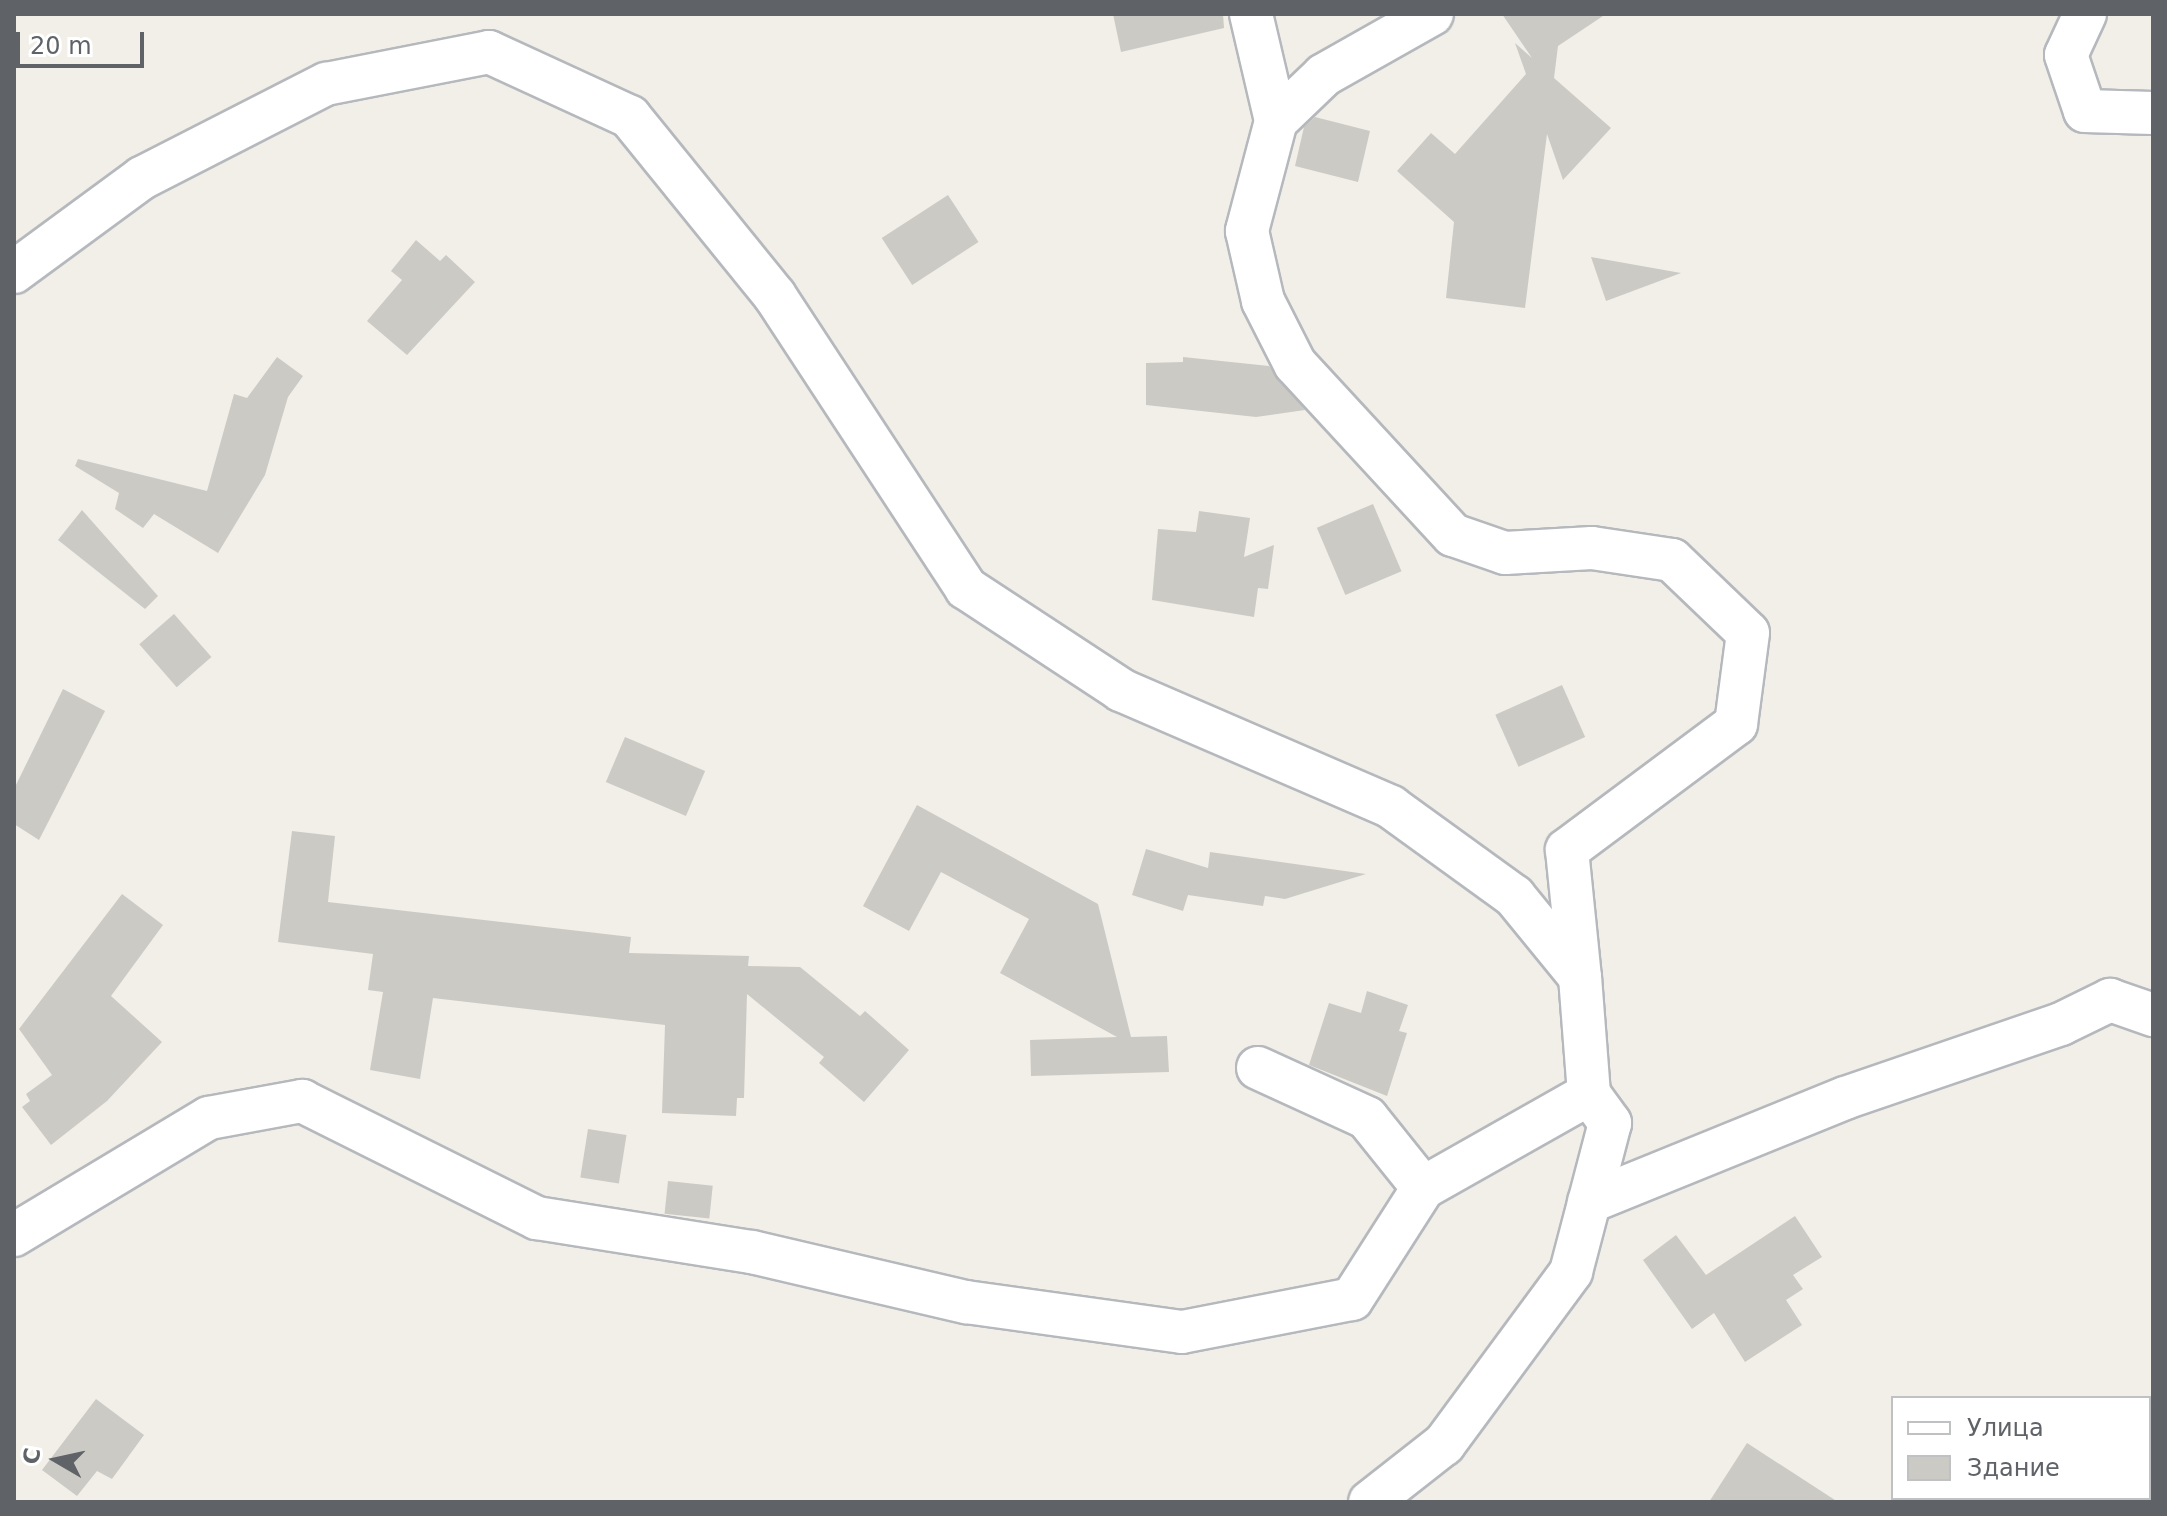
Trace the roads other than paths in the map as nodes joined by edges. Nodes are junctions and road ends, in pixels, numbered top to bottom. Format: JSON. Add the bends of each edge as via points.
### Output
{"nodes":[{"id":1,"x":1251,"y":14,"type":"edge"},
{"id":2,"x":1432,"y":14,"type":"edge"},
{"id":3,"x":2085,"y":14,"type":"edge"},
{"id":4,"x":2153,"y":113,"type":"edge"},
{"id":5,"x":1276,"y":121,"type":"junction"},
{"id":6,"x":14,"y":272,"type":"edge"},
{"id":7,"x":1580,"y":977,"type":"junction"},
{"id":8,"x":2153,"y":1015,"type":"edge"},
{"id":9,"x":1258,"y":1068,"type":"dead end"},
{"id":10,"x":1589,"y":1094,"type":"junction"},
{"id":11,"x":1423,"y":1188,"type":"junction"},
{"id":12,"x":1589,"y":1202,"type":"junction"},
{"id":13,"x":14,"y":1235,"type":"edge"},
{"id":14,"x":1370,"y":1502,"type":"edge"}],
"edges":[{"from":1,"to":5,"type":"street"},
{"from":2,"to":5,"type":"street","via":[[1324,75]]},
{"from":3,"to":4,"type":"street","via":[[2066,55],[2085,111]]},
{"from":5,"to":7,"type":"street","via":[[1247,231],[1263,301],[1295,364],[1453,535],[1505,553],[1592,548],[1672,560],[1748,633],[1736,724],[1567,850]]},
{"from":6,"to":7,"type":"street","via":[[142,178],[326,84],[489,52],[630,117],[775,296],[966,588],[1121,690],[1391,807],[1514,896]]},
{"from":7,"to":10,"type":"street"},
{"from":8,"to":12,"type":"street","via":[[2110,1000],[2061,1024],[1845,1098]]},
{"from":9,"to":11,"type":"street","via":[[1367,1118]]},
{"from":10,"to":11,"type":"street"},
{"from":10,"to":12,"type":"street","via":[[1610,1123]]},
{"from":11,"to":13,"type":"street","via":[[1352,1299],[1182,1332],[966,1302],[752,1252],[537,1218],[302,1101],[209,1118]]},
{"from":12,"to":14,"type":"street","via":[[1571,1272],[1444,1444]]}]}
